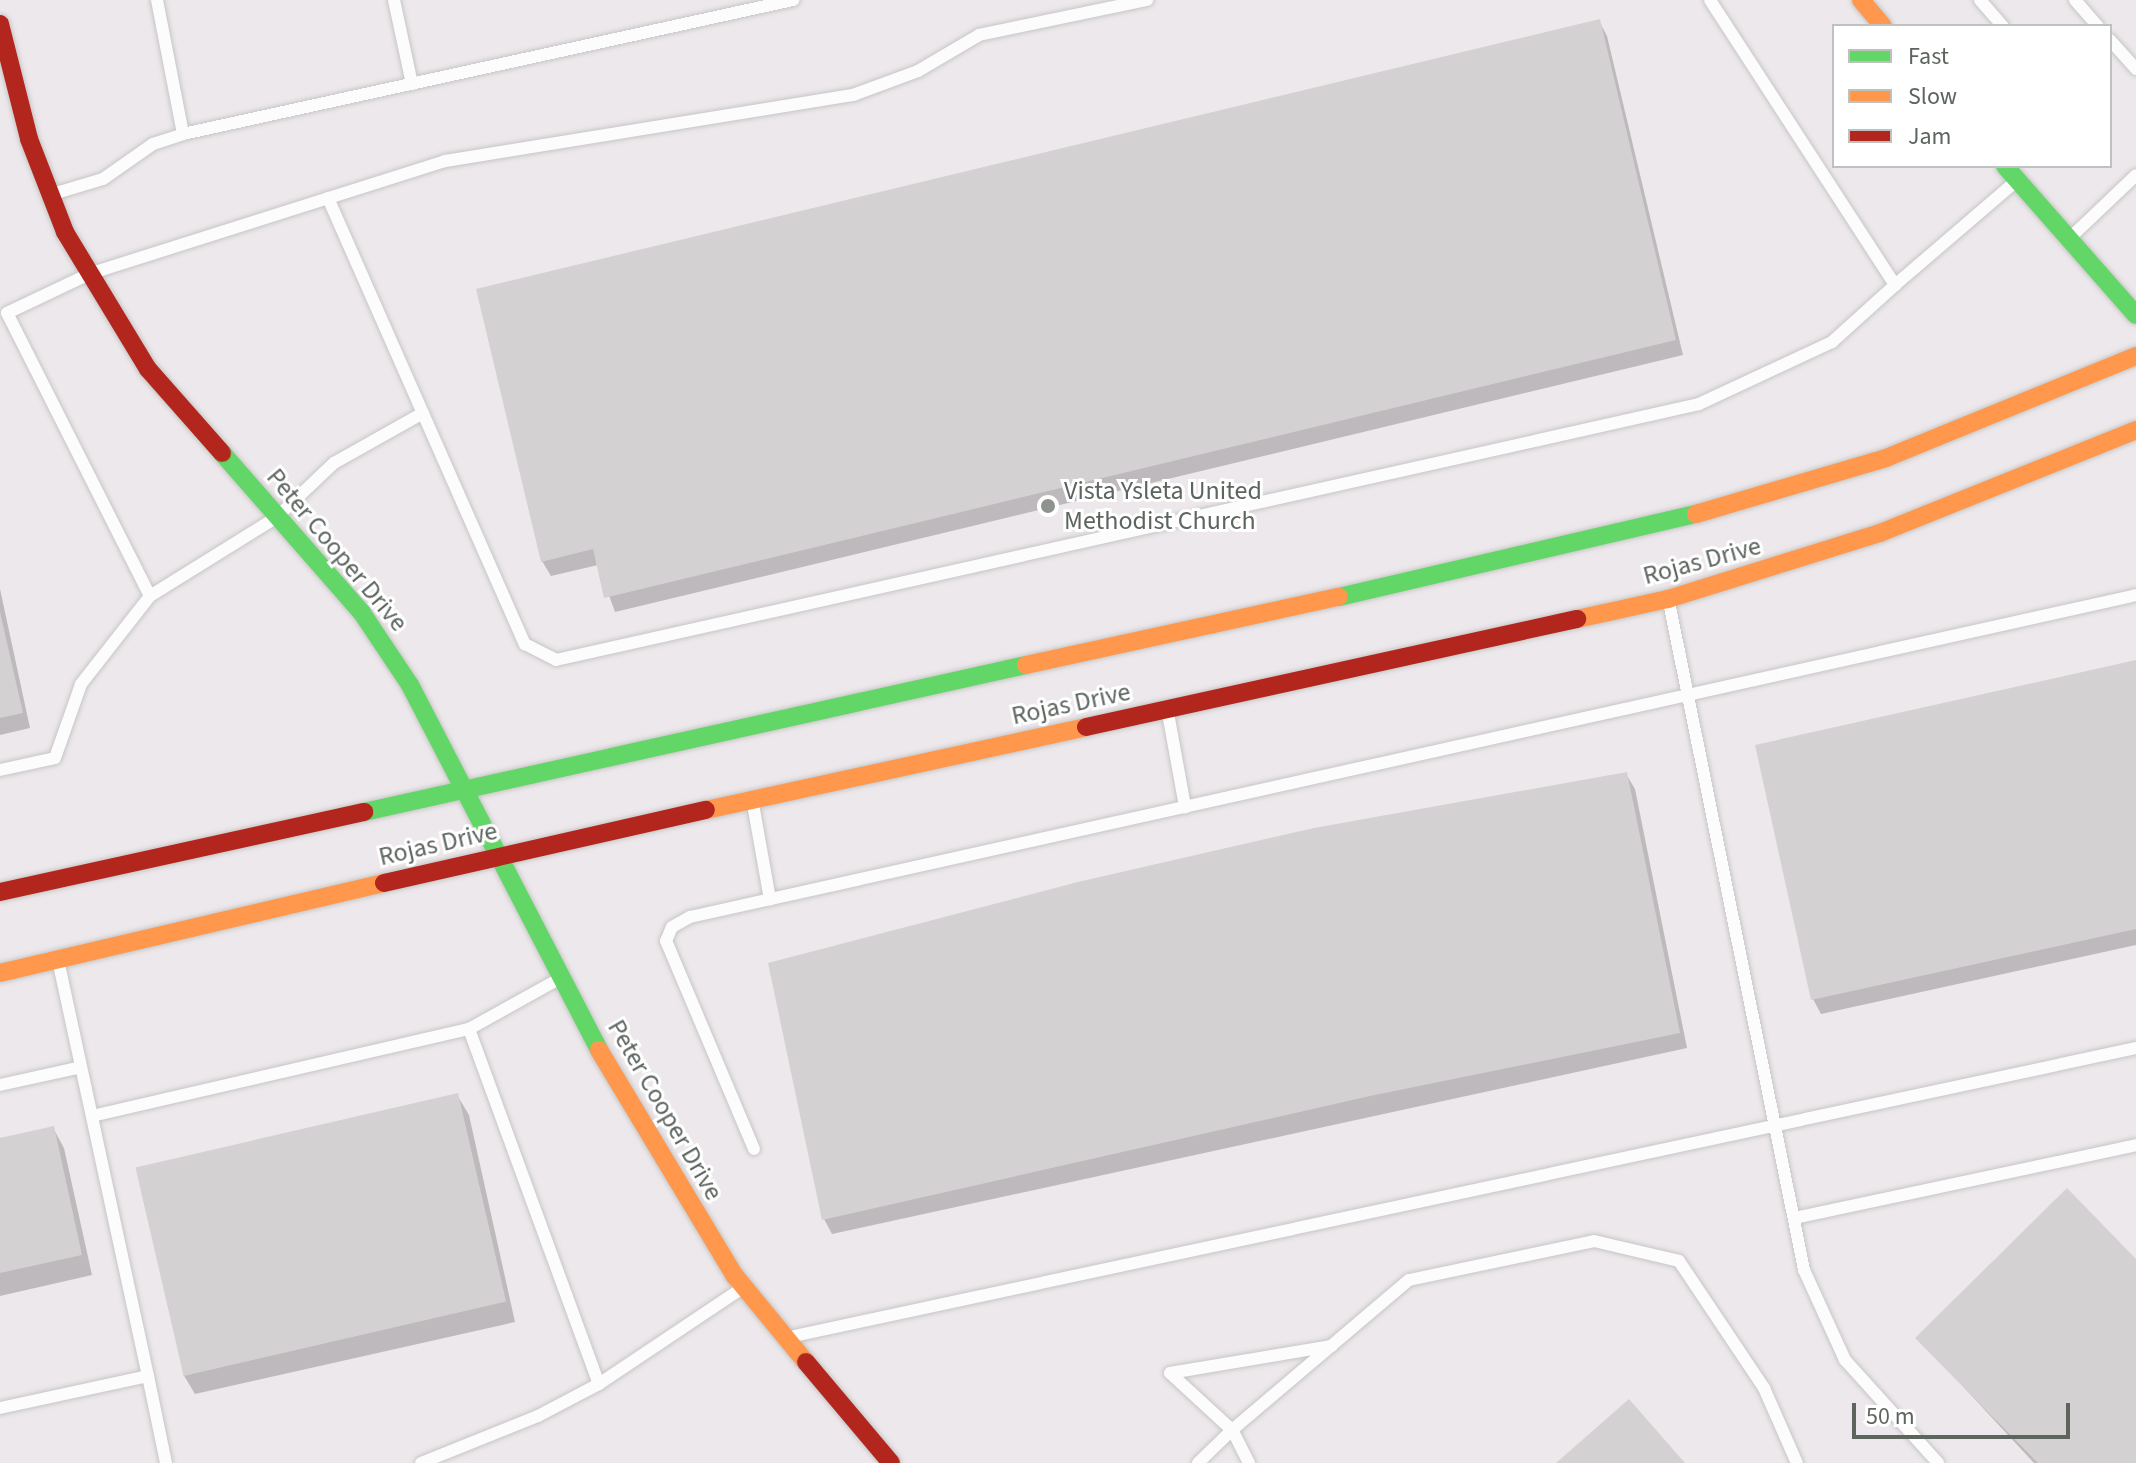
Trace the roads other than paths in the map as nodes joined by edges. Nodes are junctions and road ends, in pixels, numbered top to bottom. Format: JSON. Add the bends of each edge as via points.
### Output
{"nodes":[{"id":1,"x":157,"y":0,"type":"edge"},
{"id":2,"x":394,"y":0,"type":"edge"},
{"id":3,"x":793,"y":0,"type":"edge"},
{"id":4,"x":1147,"y":0,"type":"edge"},
{"id":5,"x":1710,"y":0,"type":"edge"},
{"id":6,"x":1861,"y":0,"type":"edge"},
{"id":7,"x":1980,"y":0,"type":"edge"},
{"id":8,"x":2075,"y":0,"type":"edge"},
{"id":9,"x":764,"y":3,"type":"edge"},
{"id":10,"x":0,"y":24,"type":"edge"},
{"id":11,"x":1881,"y":24,"type":"edge"},
{"id":12,"x":2001,"y":24,"type":"edge"},
{"id":13,"x":2096,"y":24,"type":"edge"},
{"id":14,"x":2112,"y":42,"type":"edge"},
{"id":15,"x":2136,"y":69,"type":"edge"},
{"id":16,"x":412,"y":84,"type":"junction"},
{"id":17,"x":183,"y":134,"type":"junction"},
{"id":18,"x":2007,"y":168,"type":"edge"},
{"id":19,"x":2136,"y":175,"type":"edge"},
{"id":20,"x":2018,"y":180,"type":"junction"},
{"id":21,"x":51,"y":195,"type":"junction"},
{"id":22,"x":328,"y":198,"type":"junction"},
{"id":23,"x":2070,"y":238,"type":"junction"},
{"id":24,"x":89,"y":274,"type":"junction"},
{"id":25,"x":1895,"y":285,"type":"junction"},
{"id":26,"x":4,"y":310,"type":"edge"},
{"id":27,"x":2136,"y":315,"type":"edge"},
{"id":28,"x":2136,"y":356,"type":"edge"},
{"id":29,"x":423,"y":413,"type":"junction"},
{"id":30,"x":2136,"y":430,"type":"edge"},
{"id":31,"x":277,"y":517,"type":"junction"},
{"id":32,"x":2136,"y":595,"type":"edge"},
{"id":33,"x":150,"y":596,"type":"junction"},
{"id":34,"x":1668,"y":599,"type":"junction"},
{"id":35,"x":1688,"y":695,"type":"junction"},
{"id":36,"x":1167,"y":710,"type":"junction"},
{"id":37,"x":0,"y":770,"type":"edge"},
{"id":38,"x":460,"y":789,"type":"junction"},
{"id":39,"x":753,"y":800,"type":"junction"},
{"id":40,"x":1185,"y":807,"type":"junction"},
{"id":41,"x":502,"y":855,"type":"junction"},
{"id":42,"x":0,"y":892,"type":"edge"},
{"id":43,"x":770,"y":899,"type":"junction"},
{"id":44,"x":58,"y":960,"type":"junction"},
{"id":45,"x":0,"y":973,"type":"edge"},
{"id":46,"x":561,"y":978,"type":"junction"},
{"id":47,"x":469,"y":1029,"type":"junction"},
{"id":48,"x":2136,"y":1048,"type":"edge"},
{"id":49,"x":81,"y":1067,"type":"junction"},
{"id":50,"x":0,"y":1085,"type":"edge"},
{"id":51,"x":92,"y":1116,"type":"junction"},
{"id":52,"x":1774,"y":1123,"type":"junction"},
{"id":53,"x":2136,"y":1145,"type":"edge"},
{"id":54,"x":754,"y":1149,"type":"dead end"},
{"id":55,"x":1794,"y":1218,"type":"junction"},
{"id":56,"x":744,"y":1287,"type":"junction"},
{"id":57,"x":785,"y":1338,"type":"junction"},
{"id":58,"x":1332,"y":1346,"type":"junction"},
{"id":59,"x":148,"y":1376,"type":"junction"},
{"id":60,"x":599,"y":1384,"type":"junction"},
{"id":61,"x":0,"y":1408,"type":"edge"},
{"id":62,"x":1232,"y":1430,"type":"junction"},
{"id":63,"x":166,"y":1463,"type":"edge"},
{"id":64,"x":421,"y":1463,"type":"edge"},
{"id":65,"x":891,"y":1463,"type":"edge"},
{"id":66,"x":1198,"y":1463,"type":"edge"},
{"id":67,"x":1249,"y":1463,"type":"edge"},
{"id":68,"x":1797,"y":1463,"type":"edge"},
{"id":69,"x":1938,"y":1463,"type":"edge"}],
"edges":[{"from":1,"to":17,"type":"lane"},
{"from":2,"to":16,"type":"lane"},
{"from":3,"to":9,"type":"lane"},
{"from":4,"to":22,"type":"lane","via":[[979,35],[918,71],[853,95],[445,161]]},
{"from":5,"to":25,"type":"lane"},
{"from":6,"to":11,"type":"main road"},
{"from":7,"to":12,"type":"lane"},
{"from":8,"to":13,"type":"lane"},
{"from":9,"to":16,"type":"lane"},
{"from":10,"to":21,"type":"main road","name":"Peter Cooper Drive","via":[[29,139]]},
{"from":14,"to":15,"type":"lane"},
{"from":16,"to":17,"type":"lane"},
{"from":17,"to":21,"type":"lane","via":[[153,144],[103,179]]},
{"from":18,"to":20,"type":"main road"},
{"from":19,"to":23,"type":"lane"},
{"from":20,"to":23,"type":"main road"},
{"from":20,"to":25,"type":"lane"},
{"from":21,"to":24,"type":"main road","name":"Peter Cooper Drive"},
{"from":22,"to":24,"type":"lane"},
{"from":22,"to":29,"type":"lane"},
{"from":23,"to":27,"type":"main road"},
{"from":24,"to":26,"type":"lane"},
{"from":24,"to":31,"type":"main road","name":"Peter Cooper Drive","via":[[148,369]]},
{"from":25,"to":29,"type":"lane","via":[[1832,342],[1699,404],[556,660],[525,644]]},
{"from":26,"to":33,"type":"lane"},
{"from":28,"to":38,"type":"main road","name":"Rojas Drive","via":[[1886,458],[1654,527]]},
{"from":29,"to":31,"type":"lane","via":[[334,463]]},
{"from":30,"to":34,"type":"main road","name":"Rojas Drive","via":[[1880,533]]},
{"from":31,"to":33,"type":"lane"},
{"from":31,"to":38,"type":"main road","name":"Peter Cooper Drive","via":[[362,613],[410,685]]},
{"from":32,"to":35,"type":"lane"},
{"from":33,"to":37,"type":"lane","via":[[81,684],[55,758]]},
{"from":34,"to":35,"type":"lane"},
{"from":34,"to":36,"type":"main road","name":"Rojas Drive"},
{"from":35,"to":40,"type":"lane"},
{"from":35,"to":52,"type":"lane"},
{"from":36,"to":39,"type":"main road","name":"Rojas Drive"},
{"from":36,"to":40,"type":"lane"},
{"from":38,"to":41,"type":"main road","name":"Peter Cooper Drive"},
{"from":38,"to":42,"type":"main road","name":"Rojas Drive"},
{"from":39,"to":41,"type":"main road","name":"Rojas Drive"},
{"from":39,"to":43,"type":"lane"},
{"from":40,"to":43,"type":"lane"},
{"from":41,"to":44,"type":"main road","name":"Rojas Drive"},
{"from":41,"to":46,"type":"main road","name":"Peter Cooper Drive"},
{"from":43,"to":54,"type":"lane","via":[[690,917],[672,927],[666,941]]},
{"from":44,"to":45,"type":"main road","name":"Rojas Drive"},
{"from":44,"to":49,"type":"lane"},
{"from":46,"to":47,"type":"lane"},
{"from":46,"to":56,"type":"main road","name":"Peter Cooper Drive","via":[[659,1156]]},
{"from":47,"to":51,"type":"lane"},
{"from":47,"to":60,"type":"lane"},
{"from":48,"to":52,"type":"lane"},
{"from":49,"to":50,"type":"lane"},
{"from":49,"to":51,"type":"lane"},
{"from":51,"to":59,"type":"lane"},
{"from":52,"to":55,"type":"lane"},
{"from":52,"to":57,"type":"lane"},
{"from":53,"to":55,"type":"lane"},
{"from":55,"to":69,"type":"lane","via":[[1804,1270],[1845,1360]]},
{"from":56,"to":57,"type":"main road","name":"Peter Cooper Drive"},
{"from":56,"to":60,"type":"lane"},
{"from":57,"to":65,"type":"main road","name":"Peter Cooper Drive"},
{"from":58,"to":62,"type":"lane"},
{"from":58,"to":62,"type":"lane","via":[[1170,1373]]},
{"from":58,"to":68,"type":"lane","via":[[1409,1280],[1594,1241],[1679,1261],[1764,1388]]},
{"from":59,"to":61,"type":"lane"},
{"from":59,"to":63,"type":"lane"},
{"from":60,"to":64,"type":"lane"},
{"from":62,"to":66,"type":"lane"},
{"from":62,"to":67,"type":"lane"}]}
